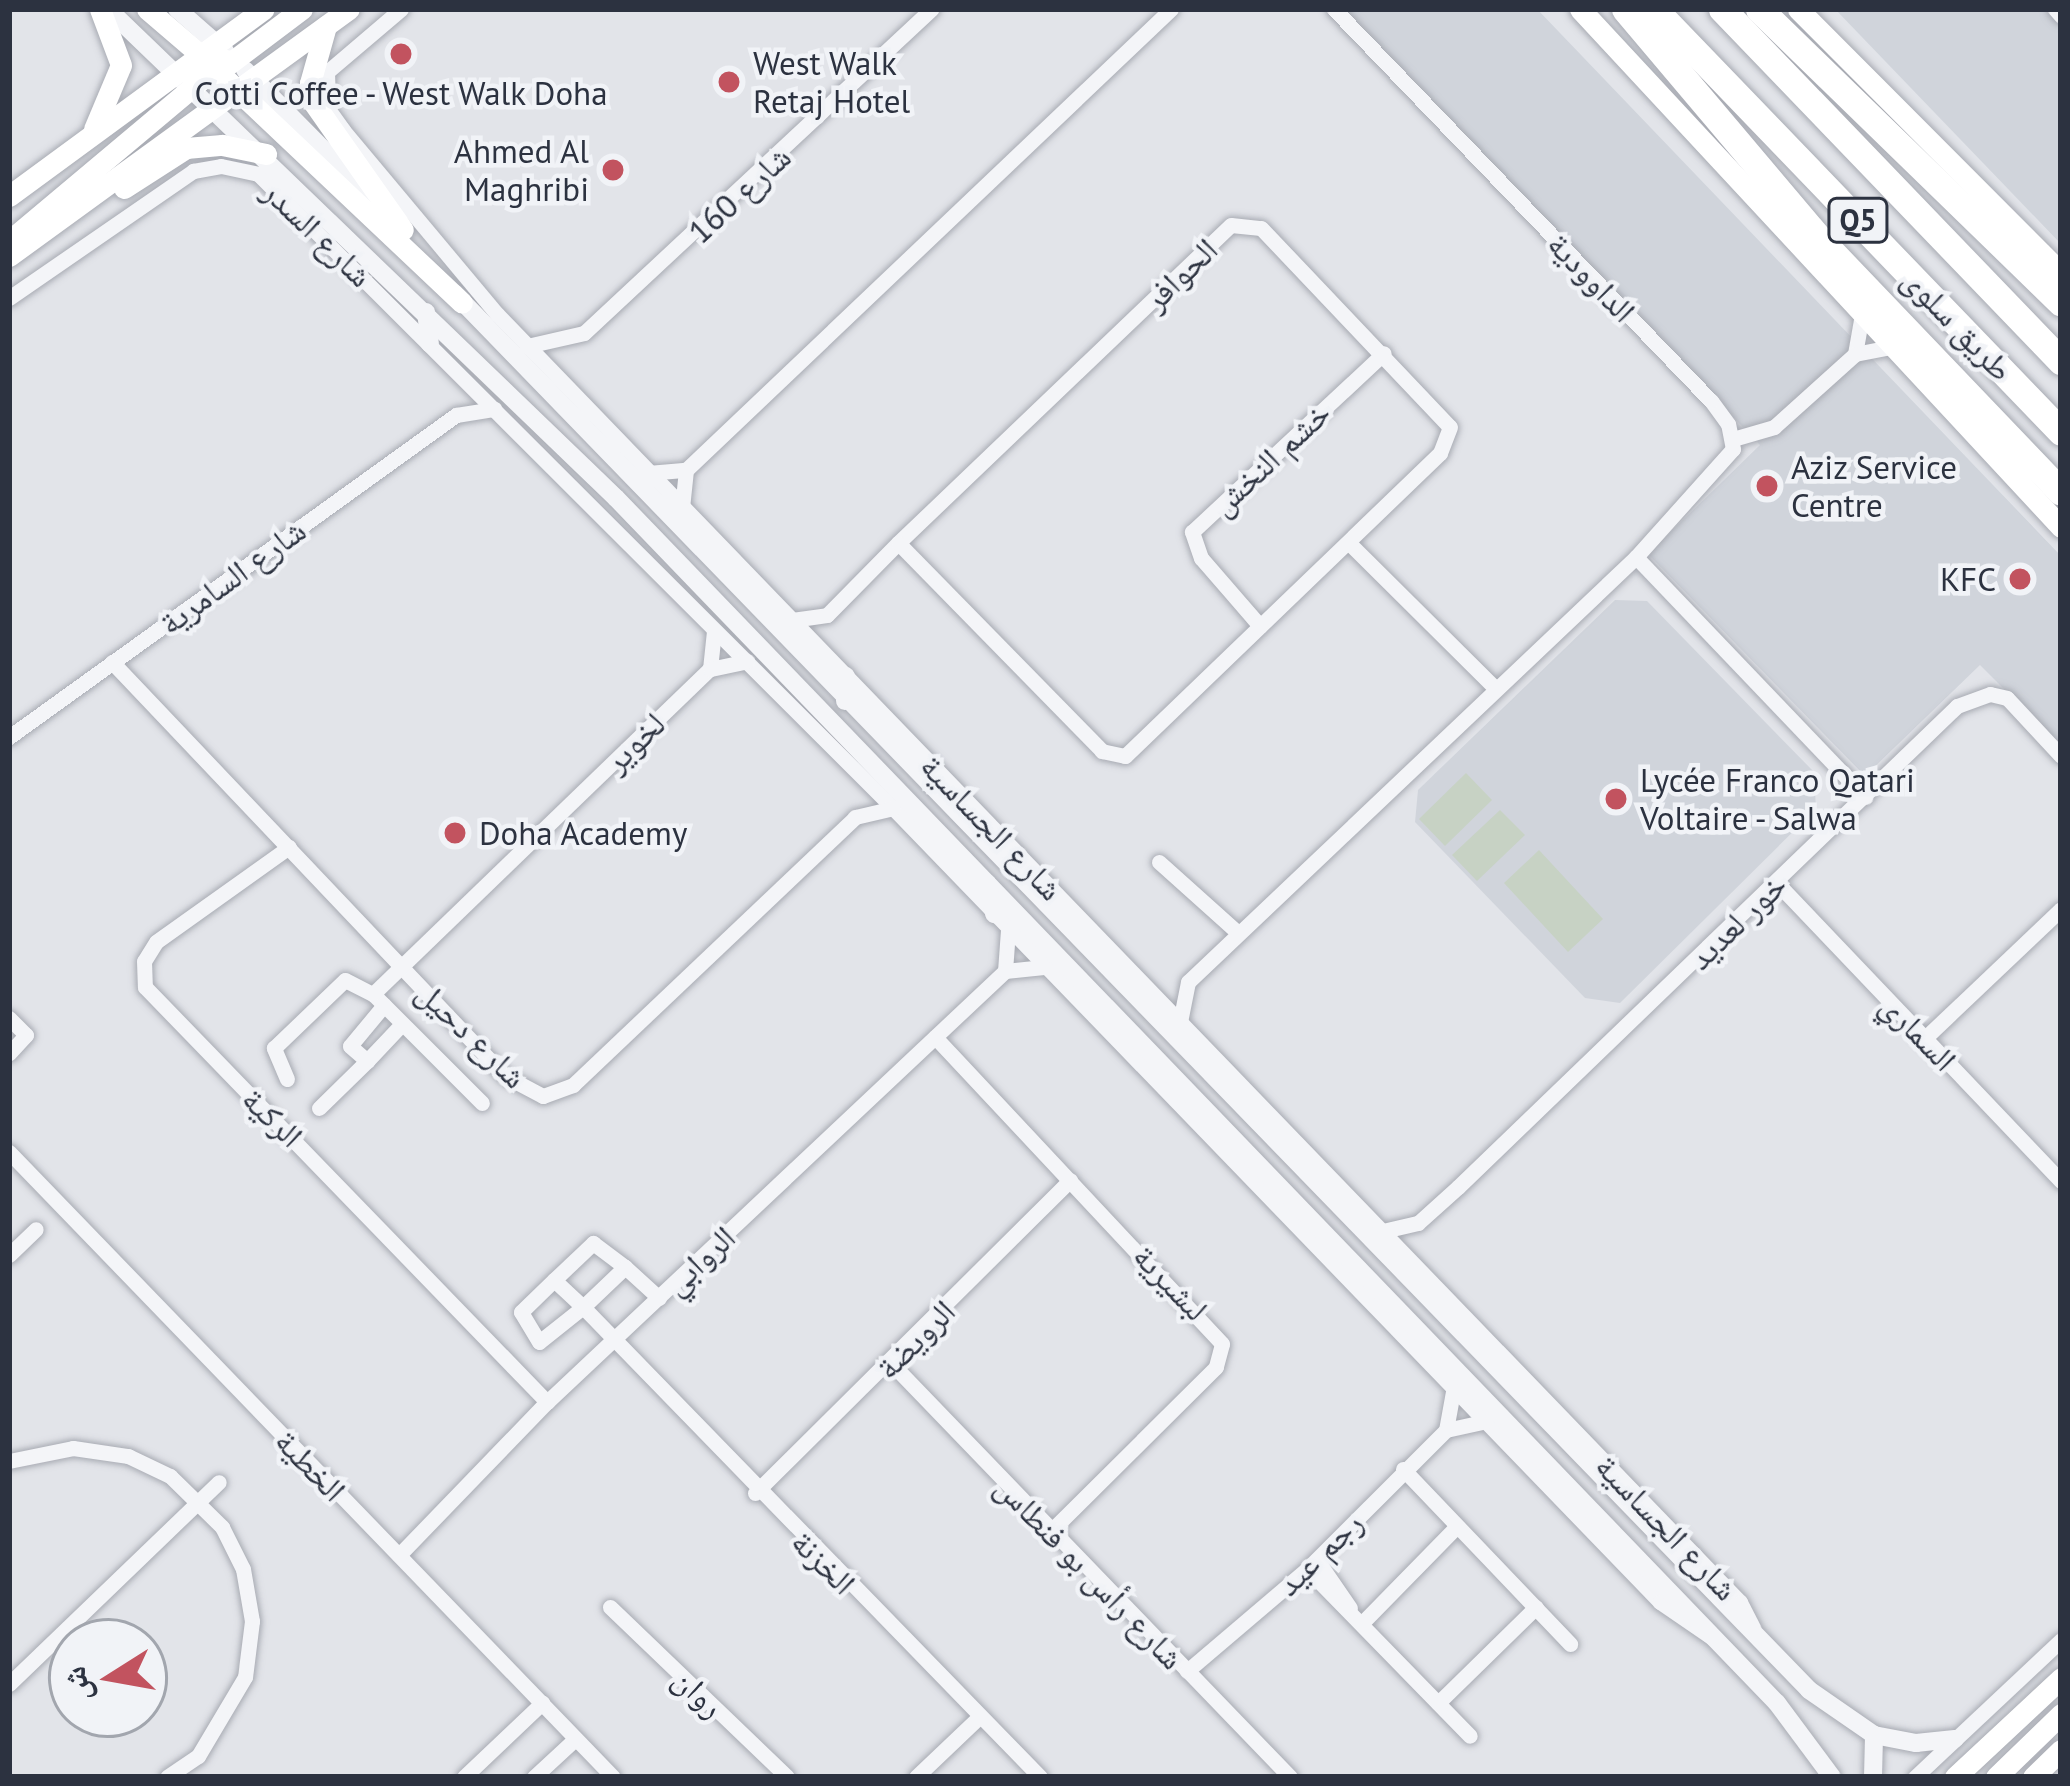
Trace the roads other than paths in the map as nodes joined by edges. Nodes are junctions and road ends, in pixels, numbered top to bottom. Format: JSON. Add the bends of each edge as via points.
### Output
{"nodes":[{"id":1,"x":104,"y":9,"type":"edge"},
{"id":2,"x":147,"y":9,"type":"edge"},
{"id":3,"x":177,"y":9,"type":"edge"},
{"id":4,"x":264,"y":9,"type":"edge"},
{"id":5,"x":302,"y":9,"type":"edge"},
{"id":6,"x":349,"y":9,"type":"edge"},
{"id":7,"x":401,"y":9,"type":"edge"},
{"id":8,"x":932,"y":9,"type":"edge"},
{"id":9,"x":1171,"y":9,"type":"edge"},
{"id":10,"x":1334,"y":9,"type":"edge"},
{"id":11,"x":1580,"y":9,"type":"edge"},
{"id":12,"x":1625,"y":9,"type":"edge"},
{"id":13,"x":1654,"y":9,"type":"edge"},
{"id":14,"x":1722,"y":9,"type":"edge"},
{"id":15,"x":1759,"y":9,"type":"edge"},
{"id":16,"x":1798,"y":9,"type":"edge"},
{"id":17,"x":2055,"y":9,"type":"edge"},
{"id":18,"x":2061,"y":16,"type":"edge"},
{"id":19,"x":326,"y":26,"type":"junction"},
{"id":20,"x":224,"y":67,"type":"junction"},
{"id":21,"x":197,"y":87,"type":"junction"},
{"id":22,"x":88,"y":137,"type":"junction"},
{"id":23,"x":266,"y":154,"type":"junction"},
{"id":24,"x":9,"y":196,"type":"edge"},
{"id":25,"x":403,"y":230,"type":"junction"},
{"id":26,"x":9,"y":241,"type":"edge"},
{"id":27,"x":9,"y":260,"type":"edge"},
{"id":28,"x":2061,"y":273,"type":"edge"},
{"id":29,"x":9,"y":298,"type":"edge"},
{"id":30,"x":2061,"y":303,"type":"edge"},
{"id":31,"x":466,"y":308,"type":"junction"},
{"id":32,"x":426,"y":312,"type":"junction"},
{"id":33,"x":497,"y":314,"type":"junction"},
{"id":34,"x":1861,"y":320,"type":"junction"},
{"id":35,"x":430,"y":344,"type":"junction"},
{"id":36,"x":527,"y":346,"type":"junction"},
{"id":37,"x":1888,"y":348,"type":"junction"},
{"id":38,"x":1384,"y":353,"type":"junction"},
{"id":39,"x":1855,"y":354,"type":"junction"},
{"id":40,"x":2061,"y":361,"type":"edge"},
{"id":41,"x":464,"y":379,"type":"junction"},
{"id":42,"x":495,"y":409,"type":"junction"},
{"id":43,"x":456,"y":415,"type":"junction"},
{"id":44,"x":2061,"y":432,"type":"edge"},
{"id":45,"x":1733,"y":439,"type":"junction"},
{"id":46,"x":686,"y":470,"type":"junction"},
{"id":47,"x":648,"y":473,"type":"junction"},
{"id":48,"x":2061,"y":491,"type":"edge"},
{"id":49,"x":682,"y":508,"type":"junction"},
{"id":50,"x":2061,"y":527,"type":"edge"},
{"id":51,"x":898,"y":543,"type":"junction"},
{"id":52,"x":1349,"y":543,"type":"junction"},
{"id":53,"x":1636,"y":557,"type":"junction"},
{"id":54,"x":759,"y":586,"type":"junction"},
{"id":55,"x":738,"y":591,"type":"junction"},
{"id":56,"x":827,"y":615,"type":"junction"},
{"id":57,"x":792,"y":620,"type":"junction"},
{"id":58,"x":1260,"y":626,"type":"junction"},
{"id":59,"x":714,"y":631,"type":"junction"},
{"id":60,"x":823,"y":652,"type":"junction"},
{"id":61,"x":747,"y":661,"type":"junction"},
{"id":62,"x":112,"y":662,"type":"junction"},
{"id":63,"x":710,"y":669,"type":"junction"},
{"id":64,"x":846,"y":676,"type":"junction"},
{"id":65,"x":1494,"y":687,"type":"junction"},
{"id":66,"x":782,"y":697,"type":"junction"},
{"id":67,"x":845,"y":701,"type":"junction"},
{"id":68,"x":816,"y":705,"type":"junction"},
{"id":69,"x":9,"y":737,"type":"edge"},
{"id":70,"x":2061,"y":756,"type":"edge"},
{"id":71,"x":861,"y":777,"type":"junction"},
{"id":72,"x":1865,"y":797,"type":"junction"},
{"id":73,"x":893,"y":808,"type":"junction"},
{"id":74,"x":855,"y":817,"type":"junction"},
{"id":75,"x":289,"y":847,"type":"junction"},
{"id":76,"x":1159,"y":862,"type":"dead end"},
{"id":77,"x":987,"y":883,"type":"junction"},
{"id":78,"x":1777,"y":883,"type":"junction"},
{"id":79,"x":994,"y":914,"type":"junction"},
{"id":80,"x":2059,"y":914,"type":"edge"},
{"id":81,"x":1008,"y":930,"type":"junction"},
{"id":82,"x":1238,"y":933,"type":"junction"},
{"id":83,"x":1121,"y":961,"type":"junction"},
{"id":84,"x":1099,"y":963,"type":"junction"},
{"id":85,"x":401,"y":964,"type":"junction"},
{"id":86,"x":1044,"y":967,"type":"junction"},
{"id":87,"x":1005,"y":971,"type":"junction"},
{"id":88,"x":1188,"y":982,"type":"junction"},
{"id":89,"x":1064,"y":987,"type":"junction"},
{"id":90,"x":1091,"y":991,"type":"junction"},
{"id":91,"x":1151,"y":991,"type":"junction"},
{"id":92,"x":379,"y":999,"type":"junction"},
{"id":93,"x":9,"y":1018,"type":"edge"},
{"id":94,"x":1180,"y":1022,"type":"junction"},
{"id":95,"x":402,"y":1024,"type":"junction"},
{"id":96,"x":935,"y":1037,"type":"junction"},
{"id":97,"x":1925,"y":1038,"type":"junction"},
{"id":98,"x":9,"y":1053,"type":"edge"},
{"id":99,"x":367,"y":1061,"type":"junction"},
{"id":100,"x":287,"y":1079,"type":"dead end"},
{"id":101,"x":482,"y":1103,"type":"dead end"},
{"id":102,"x":320,"y":1108,"type":"dead end"},
{"id":103,"x":9,"y":1152,"type":"edge"},
{"id":104,"x":1070,"y":1180,"type":"junction"},
{"id":105,"x":2061,"y":1181,"type":"edge"},
{"id":106,"x":1324,"y":1195,"type":"junction"},
{"id":107,"x":1348,"y":1196,"type":"junction"},
{"id":108,"x":1418,"y":1223,"type":"junction"},
{"id":109,"x":36,"y":1229,"type":"dead end"},
{"id":110,"x":1383,"y":1231,"type":"junction"},
{"id":111,"x":9,"y":1255,"type":"edge"},
{"id":112,"x":1411,"y":1260,"type":"junction"},
{"id":113,"x":625,"y":1267,"type":"junction"},
{"id":114,"x":554,"y":1280,"type":"junction"},
{"id":115,"x":1436,"y":1288,"type":"junction"},
{"id":116,"x":658,"y":1298,"type":"junction"},
{"id":117,"x":583,"y":1307,"type":"junction"},
{"id":118,"x":1438,"y":1314,"type":"junction"},
{"id":119,"x":1424,"y":1336,"type":"junction"},
{"id":120,"x":612,"y":1343,"type":"junction"},
{"id":121,"x":892,"y":1364,"type":"junction"},
{"id":122,"x":1434,"y":1366,"type":"junction"},
{"id":123,"x":1454,"y":1386,"type":"junction"},
{"id":124,"x":547,"y":1402,"type":"junction"},
{"id":125,"x":1487,"y":1421,"type":"junction"},
{"id":126,"x":1446,"y":1430,"type":"junction"},
{"id":127,"x":9,"y":1462,"type":"edge"},
{"id":128,"x":1403,"y":1469,"type":"junction"},
{"id":129,"x":219,"y":1482,"type":"dead end"},
{"id":130,"x":755,"y":1493,"type":"junction"},
{"id":131,"x":199,"y":1502,"type":"junction"},
{"id":132,"x":1456,"y":1527,"type":"junction"},
{"id":133,"x":1050,"y":1532,"type":"junction"},
{"id":134,"x":399,"y":1555,"type":"junction"},
{"id":135,"x":1312,"y":1564,"type":"junction"},
{"id":136,"x":610,"y":1607,"type":"dead end"},
{"id":137,"x":1535,"y":1607,"type":"junction"},
{"id":138,"x":1363,"y":1622,"type":"junction"},
{"id":139,"x":1755,"y":1636,"type":"junction"},
{"id":140,"x":1717,"y":1639,"type":"junction"},
{"id":141,"x":2061,"y":1640,"type":"edge"},
{"id":142,"x":1570,"y":1644,"type":"dead end"},
{"id":143,"x":1187,"y":1671,"type":"junction"},
{"id":144,"x":2061,"y":1678,"type":"edge"},
{"id":145,"x":9,"y":1684,"type":"edge"},
{"id":146,"x":542,"y":1703,"type":"junction"},
{"id":147,"x":1438,"y":1703,"type":"junction"},
{"id":148,"x":2061,"y":1714,"type":"edge"},
{"id":149,"x":980,"y":1716,"type":"junction"},
{"id":150,"x":1874,"y":1735,"type":"junction"},
{"id":151,"x":1470,"y":1736,"type":"dead end"},
{"id":152,"x":575,"y":1739,"type":"junction"},
{"id":153,"x":1955,"y":1739,"type":"junction"},
{"id":154,"x":1830,"y":1776,"type":"edge"},
{"id":155,"x":167,"y":1777,"type":"edge"},
{"id":156,"x":464,"y":1777,"type":"edge"},
{"id":157,"x":534,"y":1777,"type":"edge"},
{"id":158,"x":613,"y":1777,"type":"edge"},
{"id":159,"x":787,"y":1777,"type":"edge"},
{"id":160,"x":916,"y":1777,"type":"edge"},
{"id":161,"x":1040,"y":1777,"type":"edge"},
{"id":162,"x":1290,"y":1777,"type":"edge"},
{"id":163,"x":1873,"y":1777,"type":"edge"},
{"id":164,"x":1915,"y":1777,"type":"edge"},
{"id":165,"x":1955,"y":1777,"type":"edge"},
{"id":166,"x":1996,"y":1777,"type":"edge"}],
"edges":[{"from":1,"to":21,"type":"street","name":"شارع الجساسية"},
{"from":1,"to":22,"type":"main road","via":[[122,65]]},
{"from":2,"to":20,"type":"main road"},
{"from":3,"to":20,"type":"street","name":"شارع الجساسية"},
{"from":4,"to":20,"type":"main road"},
{"from":5,"to":20,"type":"main road"},
{"from":6,"to":19,"type":"main road"},
{"from":7,"to":33,"type":"street","name":"شارع الجساسية","via":[[337,57],[325,83],[328,109]]},
{"from":8,"to":36,"type":"street","name":"شارع 160","via":[[584,334]]},
{"from":9,"to":46,"type":"street"},
{"from":10,"to":45,"type":"street","name":"الداوودية","via":[[1711,400]]},
{"from":11,"to":34,"type":"main road","name":"طريق سلوى"},
{"from":12,"to":48,"type":"highway","via":[[1823,243]]},
{"from":13,"to":44,"type":"highway","name":"طريق سلوى","number":"Q5"},
{"from":14,"to":40,"type":"highway","name":"طريق سلوى","number":"Q5"},
{"from":15,"to":30,"type":"highway"},
{"from":16,"to":28,"type":"main road"},
{"from":17,"to":18,"type":"street"},
{"from":19,"to":20,"type":"main road"},
{"from":19,"to":25,"type":"main road","via":[[310,83],[313,102]]},
{"from":20,"to":21,"type":"main road"},
{"from":20,"to":21,"type":"main road"},
{"from":20,"to":25,"type":"street","name":"شارع الجساسية"},
{"from":20,"to":31,"type":"main road"},
{"from":21,"to":22,"type":"main road"},
{"from":21,"to":23,"type":"street","name":"شارع الجساسية"},
{"from":21,"to":26,"type":"main road"},
{"from":21,"to":27,"type":"main road"},
{"from":22,"to":24,"type":"main road"},
{"from":23,"to":27,"type":"main road","via":[[186,148]]},
{"from":23,"to":32,"type":"street","name":"شارع الجساسية"},
{"from":25,"to":31,"type":"street","name":"شارع الجساسية"},
{"from":29,"to":35,"type":"street","name":"شارع السدر","via":[[162,188],[220,166],[258,174]]},
{"from":31,"to":33,"type":"street"},
{"from":31,"to":55,"type":"street","name":"شارع الجساسية"},
{"from":32,"to":35,"type":"street"},
{"from":32,"to":68,"type":"street","name":"شارع الجساسية"},
{"from":33,"to":36,"type":"street","name":"شارع الجساسية"},
{"from":34,"to":37,"type":"main road","name":"طريق سلوى"},
{"from":34,"to":39,"type":"street","name":"طريق سلوى"},
{"from":35,"to":41,"type":"street","name":"شارع الجساسية"},
{"from":36,"to":47,"type":"street","name":"شارع الجساسية"},
{"from":37,"to":39,"type":"street","name":"طريق سلوى"},
{"from":37,"to":50,"type":"main road","name":"طريق سلوى"},
{"from":38,"to":51,"type":"street","name":"الحوافر","via":[[1262,227],[1231,225]]},
{"from":38,"to":52,"type":"street","name":"الحوافر","via":[[1446,416],[1448,441]]},
{"from":38,"to":58,"type":"street","name":"خشم النخش","via":[[1192,532],[1192,546]]},
{"from":39,"to":45,"type":"street","via":[[1774,427]]},
{"from":41,"to":42,"type":"street","name":"شارع الجساسية"},
{"from":41,"to":43,"type":"street"},
{"from":42,"to":43,"type":"street","name":"شارع السامرية"},
{"from":42,"to":59,"type":"street","name":"شارع الجساسية"},
{"from":43,"to":62,"type":"street","name":"شارع السامرية"},
{"from":45,"to":53,"type":"street","via":[[1729,459]]},
{"from":46,"to":47,"type":"street"},
{"from":46,"to":49,"type":"street"},
{"from":47,"to":49,"type":"street","name":"شارع الجساسية"},
{"from":49,"to":54,"type":"street","name":"شارع الجساسية"},
{"from":51,"to":56,"type":"street","name":"الحوافر"},
{"from":51,"to":58,"type":"street","name":"الحوافر","via":[[1112,757],[1137,749]]},
{"from":52,"to":58,"type":"street","name":"الحوافر"},
{"from":52,"to":65,"type":"street"},
{"from":53,"to":65,"type":"street"},
{"from":53,"to":72,"type":"street"},
{"from":54,"to":55,"type":"street"},
{"from":54,"to":57,"type":"street","name":"شارع الجساسية"},
{"from":55,"to":67,"type":"street","name":"شارع الجساسية"},
{"from":56,"to":57,"type":"street"},
{"from":56,"to":60,"type":"street"},
{"from":57,"to":60,"type":"street","name":"شارع الجساسية"},
{"from":59,"to":61,"type":"street","name":"شارع الجساسية"},
{"from":59,"to":63,"type":"street"},
{"from":60,"to":64,"type":"street","name":"شارع الجساسية"},
{"from":61,"to":63,"type":"street"},
{"from":61,"to":66,"type":"street","name":"شارع الجساسية"},
{"from":62,"to":69,"type":"street","name":"شارع السامرية"},
{"from":62,"to":75,"type":"street","name":"شارع دحيل"},
{"from":63,"to":85,"type":"street","name":"لخوير"},
{"from":64,"to":67,"type":"street"},
{"from":64,"to":83,"type":"street","name":"شارع الجساسية"},
{"from":65,"to":82,"type":"street"},
{"from":66,"to":68,"type":"street"},
{"from":66,"to":71,"type":"street","name":"شارع الجساسية"},
{"from":67,"to":84,"type":"street","name":"شارع الجساسية"},
{"from":68,"to":77,"type":"street","name":"شارع الجساسية"},
{"from":70,"to":72,"type":"street","name":"خور لعديد","via":[[2007,698],[1974,697]]},
{"from":71,"to":73,"type":"street","name":"شارع الجساسية"},
{"from":71,"to":74,"type":"street"},
{"from":72,"to":78,"type":"street","name":"خور لعديد"},
{"from":73,"to":74,"type":"street","name":"شارع دحيل"},
{"from":73,"to":79,"type":"street","name":"شارع الجساسية"},
{"from":74,"to":85,"type":"street","name":"شارع دحيل","via":[[558,1095],[524,1091],[505,1076]]},
{"from":75,"to":85,"type":"street","name":"شارع دحيل"},
{"from":75,"to":124,"type":"street","name":"الركية","via":[[156,942],[144,961],[145,986]]},
{"from":76,"to":82,"type":"street"},
{"from":77,"to":79,"type":"street"},
{"from":77,"to":90,"type":"street","name":"شارع الجساسية"},
{"from":78,"to":97,"type":"street","name":"السماري"},
{"from":78,"to":108,"type":"street","name":"خور لعديد"},
{"from":79,"to":81,"type":"street","name":"شارع الجساسية"},
{"from":80,"to":97,"type":"street"},
{"from":81,"to":86,"type":"street","name":"شارع الجساسية"},
{"from":81,"to":87,"type":"street"},
{"from":82,"to":88,"type":"street"},
{"from":83,"to":84,"type":"street"},
{"from":83,"to":91,"type":"street","name":"شارع الجساسية"},
{"from":84,"to":106,"type":"street","name":"شارع الجساسية"},
{"from":85,"to":92,"type":"street","name":"لخوير"},
{"from":86,"to":87,"type":"street"},
{"from":86,"to":89,"type":"street","name":"شارع الجساسية"},
{"from":87,"to":96,"type":"street","name":"الروابي"},
{"from":88,"to":91,"type":"street"},
{"from":88,"to":94,"type":"street"},
{"from":89,"to":90,"type":"street"},
{"from":89,"to":122,"type":"street","name":"شارع الجساسية"},
{"from":90,"to":119,"type":"street","name":"شارع الجساسية"},
{"from":91,"to":94,"type":"street","name":"شارع الجساسية"},
{"from":92,"to":95,"type":"street"},
{"from":92,"to":99,"type":"street","name":"لخوير","via":[[350,1043]]},
{"from":92,"to":100,"type":"street","via":[[345,980],[274,1048]]},
{"from":93,"to":98,"type":"street","via":[[26,1035]]},
{"from":94,"to":107,"type":"street","name":"شارع الجساسية"},
{"from":95,"to":99,"type":"street"},
{"from":95,"to":101,"type":"street"},
{"from":96,"to":104,"type":"street","name":"لبشيرية"},
{"from":96,"to":116,"type":"street","name":"الروابي"},
{"from":97,"to":105,"type":"street","name":"السماري"},
{"from":99,"to":102,"type":"street"},
{"from":103,"to":134,"type":"street","name":"الخطية"},
{"from":104,"to":121,"type":"street","name":"الرويضة"},
{"from":104,"to":133,"type":"street","name":"لبشيرية","via":[[1222,1344],[1216,1367]]},
{"from":106,"to":107,"type":"street"},
{"from":106,"to":118,"type":"street","name":"شارع الجساسية"},
{"from":107,"to":110,"type":"street","name":"شارع الجساسية"},
{"from":108,"to":110,"type":"street"},
{"from":108,"to":112,"type":"street"},
{"from":109,"to":111,"type":"street"},
{"from":110,"to":112,"type":"street","name":"شارع الجساسية"},
{"from":112,"to":115,"type":"street","name":"شارع الجساسية"},
{"from":113,"to":114,"type":"street","via":[[599,1242]]},
{"from":113,"to":116,"type":"street"},
{"from":113,"to":117,"type":"street"},
{"from":114,"to":117,"type":"street","name":"الخزنة"},
{"from":114,"to":117,"type":"street","via":[[521,1312],[539,1342]]},
{"from":115,"to":118,"type":"street"},
{"from":115,"to":139,"type":"street","name":"شارع الجساسية","via":[[1740,1602]]},
{"from":116,"to":120,"type":"street","name":"الروابي"},
{"from":117,"to":120,"type":"street","name":"الخزنة"},
{"from":118,"to":139,"type":"street","name":"شارع الجساسية"},
{"from":119,"to":122,"type":"street"},
{"from":119,"to":140,"type":"street","name":"شارع الجساسية"},
{"from":120,"to":124,"type":"street","name":"الروابي"},
{"from":120,"to":130,"type":"street","name":"الخزنة"},
{"from":121,"to":130,"type":"street","name":"الرويضة"},
{"from":121,"to":133,"type":"street","name":"شارع رأس بو فنطاس"},
{"from":122,"to":123,"type":"street","name":"شارع الجساسية"},
{"from":123,"to":125,"type":"street","name":"شارع الجساسية"},
{"from":123,"to":126,"type":"street"},
{"from":124,"to":134,"type":"street","name":"الروابي"},
{"from":125,"to":126,"type":"street","name":"رجم عيد"},
{"from":125,"to":140,"type":"street","name":"شارع الجساسية","via":[[1679,1622]]},
{"from":126,"to":128,"type":"street","name":"رجم عيد"},
{"from":127,"to":131,"type":"street","via":[[73,1448],[128,1456],[170,1476]]},
{"from":128,"to":132,"type":"street"},
{"from":128,"to":135,"type":"street","name":"رجم عيد"},
{"from":129,"to":131,"type":"street"},
{"from":130,"to":149,"type":"street","name":"الخزنة"},
{"from":131,"to":145,"type":"street"},
{"from":131,"to":155,"type":"street","via":[[243,1569],[252,1621],[232,1710],[197,1756]]},
{"from":132,"to":137,"type":"street"},
{"from":132,"to":138,"type":"street"},
{"from":133,"to":143,"type":"street","name":"شارع رأس بو فنطاس"},
{"from":134,"to":146,"type":"street","name":"الخطية"},
{"from":135,"to":138,"type":"street"},
{"from":135,"to":143,"type":"street","name":"رجم عيد"},
{"from":136,"to":159,"type":"street","name":"روان"},
{"from":137,"to":142,"type":"street"},
{"from":137,"to":147,"type":"street"},
{"from":138,"to":147,"type":"street"},
{"from":139,"to":150,"type":"street","name":"شارع الجساسية","via":[[1810,1690]]},
{"from":140,"to":154,"type":"street","name":"شارع الجساسية","via":[[1778,1703]]},
{"from":141,"to":153,"type":"street"},
{"from":143,"to":162,"type":"street","name":"شارع رأس بو فنطاس"},
{"from":144,"to":165,"type":"main road"},
{"from":146,"to":152,"type":"street","name":"الخطية"},
{"from":146,"to":156,"type":"street"},
{"from":147,"to":151,"type":"street"},
{"from":148,"to":166,"type":"main road"},
{"from":149,"to":160,"type":"street"},
{"from":149,"to":161,"type":"street","name":"الخزنة"},
{"from":150,"to":153,"type":"street"},
{"from":150,"to":163,"type":"street"},
{"from":152,"to":157,"type":"street"},
{"from":152,"to":158,"type":"street","name":"الخطية"},
{"from":153,"to":164,"type":"street"}]}
